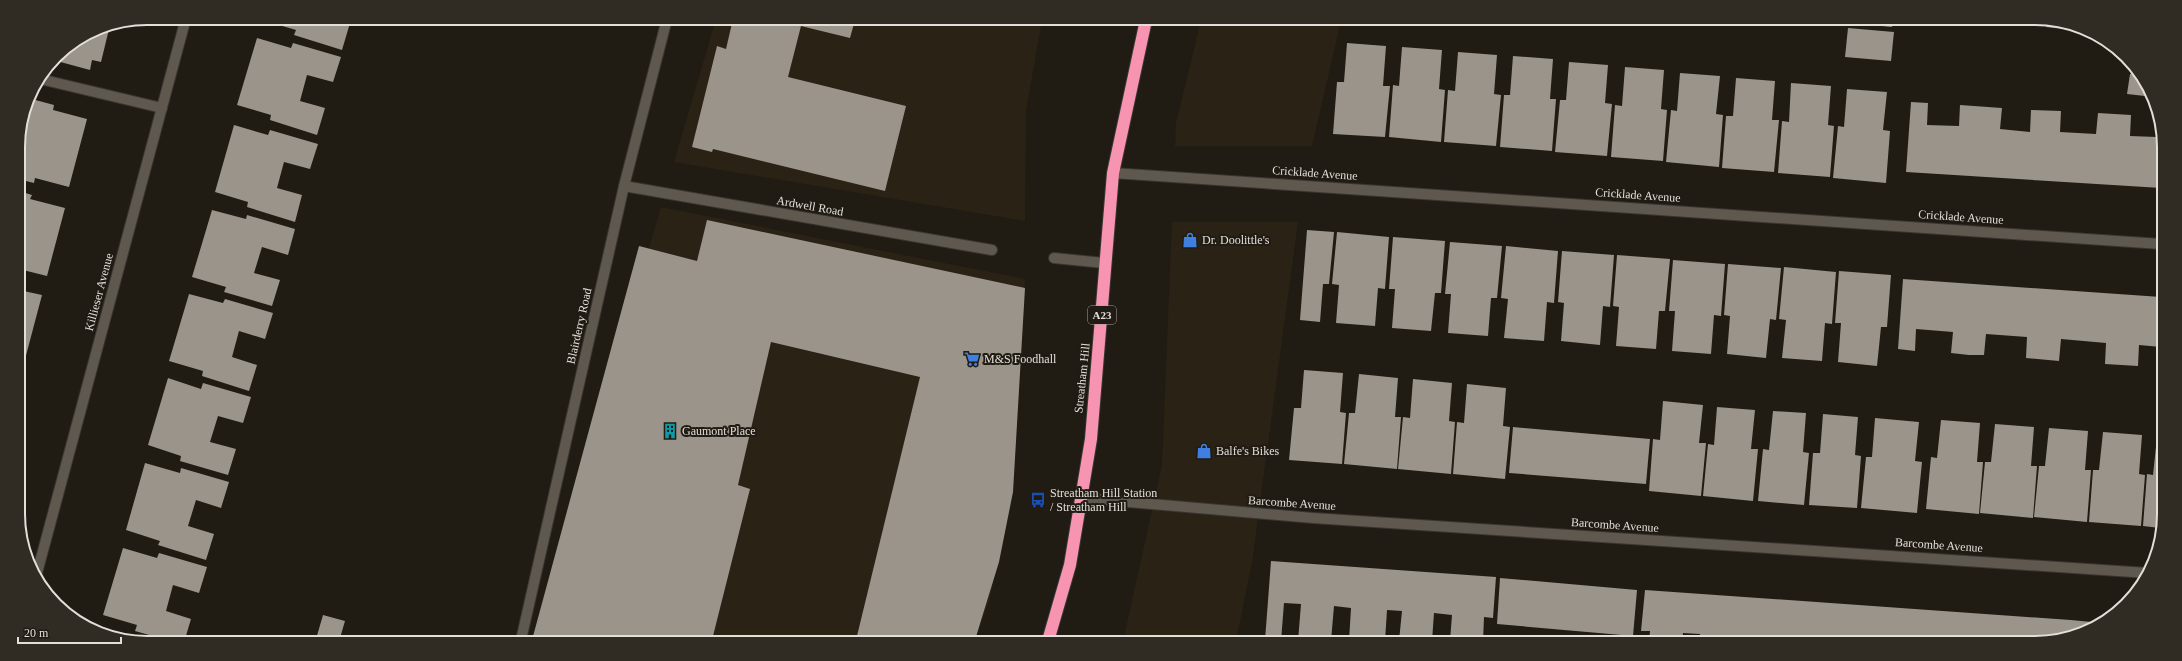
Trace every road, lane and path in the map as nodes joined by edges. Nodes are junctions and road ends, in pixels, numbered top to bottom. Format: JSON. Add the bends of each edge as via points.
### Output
{"nodes":[{"id":1,"x":184,"y":25,"type":"edge"},
{"id":2,"x":665,"y":25,"type":"edge"},
{"id":3,"x":1145,"y":25,"type":"edge"},
{"id":4,"x":45,"y":80,"type":"edge"},
{"id":5,"x":162,"y":108,"type":"junction"},
{"id":6,"x":1113,"y":173,"type":"junction"},
{"id":7,"x":624,"y":186,"type":"junction"},
{"id":8,"x":2157,"y":244,"type":"edge"},
{"id":9,"x":992,"y":250,"type":"dead end"},
{"id":10,"x":1054,"y":258,"type":"dead end"},
{"id":11,"x":1104,"y":263,"type":"junction"},
{"id":12,"x":1082,"y":498,"type":"junction"},
{"id":13,"x":38,"y":568,"type":"edge"},
{"id":14,"x":2141,"y":573,"type":"edge"},
{"id":15,"x":522,"y":636,"type":"edge"},
{"id":16,"x":1049,"y":636,"type":"edge"}],
"edges":[{"from":1,"to":5,"type":"street","name":"Killieser Avenue"},
{"from":2,"to":7,"type":"street","name":"Blairderry Road"},
{"from":3,"to":6,"type":"highway","name":"Streatham Hill","number":"A23"},
{"from":4,"to":5,"type":"street"},
{"from":5,"to":13,"type":"street","name":"Killieser Avenue"},
{"from":6,"to":8,"type":"street","name":"Cricklade Avenue"},
{"from":6,"to":11,"type":"highway","name":"Streatham Hill","number":"A23"},
{"from":7,"to":9,"type":"street","name":"Ardwell Road"},
{"from":7,"to":15,"type":"street","name":"Blairderry Road"},
{"from":10,"to":11,"type":"street"},
{"from":11,"to":12,"type":"highway","name":"Streatham Hill","number":"A23","via":[[1102,326],[1091,439]]},
{"from":12,"to":14,"type":"street","name":"Barcombe Avenue","via":[[1314,518]]},
{"from":12,"to":16,"type":"highway","name":"Streatham Hill","number":"A23","via":[[1070,565]]}]}
